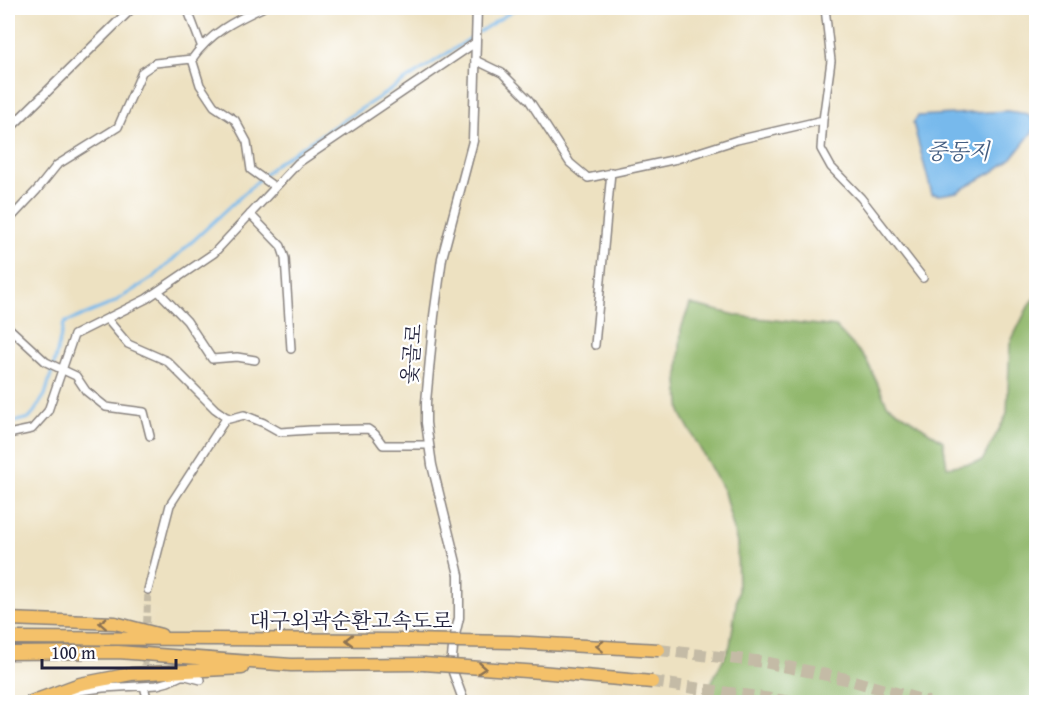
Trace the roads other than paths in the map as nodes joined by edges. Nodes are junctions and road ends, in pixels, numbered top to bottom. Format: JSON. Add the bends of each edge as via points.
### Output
{"nodes":[{"id":1,"x":132,"y":8,"type":"edge"},
{"id":2,"x":187,"y":8,"type":"edge"},
{"id":3,"x":262,"y":8,"type":"edge"},
{"id":4,"x":477,"y":8,"type":"edge"},
{"id":5,"x":825,"y":8,"type":"edge"},
{"id":6,"x":475,"y":44,"type":"junction"},
{"id":7,"x":201,"y":45,"type":"junction"},
{"id":8,"x":192,"y":59,"type":"junction"},
{"id":9,"x":475,"y":60,"type":"junction"},
{"id":10,"x":823,"y":120,"type":"junction"},
{"id":11,"x":8,"y":130,"type":"edge"},
{"id":12,"x":611,"y":172,"type":"junction"},
{"id":13,"x":275,"y":188,"type":"junction"},
{"id":14,"x":250,"y":214,"type":"junction"},
{"id":15,"x":8,"y":221,"type":"edge"},
{"id":16,"x":923,"y":278,"type":"dead end"},
{"id":17,"x":158,"y":291,"type":"junction"},
{"id":18,"x":107,"y":319,"type":"junction"},
{"id":19,"x":8,"y":327,"type":"edge"},
{"id":20,"x":595,"y":345,"type":"dead end"},
{"id":21,"x":291,"y":349,"type":"dead end"},
{"id":22,"x":255,"y":360,"type":"dead end"},
{"id":23,"x":62,"y":370,"type":"junction"},
{"id":24,"x":226,"y":417,"type":"junction"},
{"id":25,"x":8,"y":434,"type":"edge"},
{"id":26,"x":150,"y":436,"type":"dead end"},
{"id":27,"x":428,"y":445,"type":"junction"},
{"id":28,"x":148,"y":590,"type":"tunnel mouth"},
{"id":29,"x":8,"y":619,"type":"edge"},
{"id":30,"x":8,"y":638,"type":"edge"},
{"id":31,"x":180,"y":640,"type":"junction"},
{"id":32,"x":117,"y":645,"type":"junction"},
{"id":33,"x":659,"y":650,"type":"tunnel mouth"},
{"id":34,"x":8,"y":653,"type":"edge"},
{"id":35,"x":291,"y":665,"type":"junction"},
{"id":36,"x":201,"y":680,"type":"dead end"},
{"id":37,"x":652,"y":682,"type":"tunnel mouth"},
{"id":38,"x":144,"y":686,"type":"junction"},
{"id":39,"x":31,"y":702,"type":"edge"},
{"id":40,"x":56,"y":702,"type":"edge"},
{"id":41,"x":148,"y":702,"type":"edge"},
{"id":42,"x":464,"y":702,"type":"edge"}],
"edges":[{"from":1,"to":11,"type":"street"},
{"from":2,"to":7,"type":"street"},
{"from":3,"to":7,"type":"street","via":[[230,23]]},
{"from":4,"to":6,"type":"street","name":"옻골로"},
{"from":5,"to":10,"type":"street","via":[[831,61]]},
{"from":6,"to":9,"type":"street","name":"옻골로"},
{"from":6,"to":13,"type":"street","via":[[298,162]]},
{"from":7,"to":8,"type":"street"},
{"from":8,"to":13,"type":"street","via":[[200,84],[214,106],[235,120],[247,142],[251,170]]},
{"from":8,"to":15,"type":"street","via":[[155,63],[142,72],[118,127],[57,165]]},
{"from":9,"to":12,"type":"street","via":[[502,73],[529,100],[570,163],[588,178]]},
{"from":9,"to":27,"type":"street","name":"옻골로","via":[[472,141],[444,248],[434,316],[426,402]]},
{"from":10,"to":12,"type":"street","via":[[677,159]]},
{"from":10,"to":16,"type":"street","via":[[821,149],[831,167],[861,198]]},
{"from":12,"to":20,"type":"street"},
{"from":13,"to":14,"type":"street"},
{"from":14,"to":17,"type":"street","via":[[214,253]]},
{"from":14,"to":21,"type":"street","via":[[281,246],[285,258]]},
{"from":17,"to":18,"type":"street"},
{"from":17,"to":22,"type":"street","via":[[187,321],[212,359]]},
{"from":18,"to":23,"type":"street","via":[[74,335]]},
{"from":18,"to":24,"type":"street","via":[[128,344],[167,361]]},
{"from":19,"to":23,"type":"street","via":[[46,362]]},
{"from":23,"to":25,"type":"street","via":[[48,411],[32,429]]},
{"from":23,"to":26,"type":"street","via":[[76,376],[86,391],[106,406],[144,412]]},
{"from":24,"to":27,"type":"street","via":[[244,416],[280,432],[368,429],[383,445]]},
{"from":24,"to":28,"type":"street","via":[[170,505]]},
{"from":27,"to":42,"type":"street","name":"옻골로","via":[[459,574],[459,618],[452,657]]},
{"from":31,"to":29,"type":"highway","one_way":true,"via":[[115,623]]},
{"from":30,"to":32,"type":"highway","name":"대구외곽순환고속도로"},
{"from":31,"to":32,"type":"highway","name":"대구외곽순환고속도로"},
{"from":33,"to":31,"type":"highway","name":"대구외곽순환고속도로","one_way":true,"bridge":true,"via":[[511,642]]},
{"from":32,"to":34,"type":"highway","name":"대구외곽순환고속도로"},
{"from":32,"to":35,"type":"highway","name":"대구외곽순환고속도로"},
{"from":35,"to":37,"type":"highway","name":"대구외곽순환고속도로","one_way":true,"bridge":true,"via":[[424,664]]},
{"from":35,"to":39,"type":"highway","via":[[131,674],[80,684]]},
{"from":36,"to":38,"type":"street","via":[[181,676]]},
{"from":38,"to":40,"type":"street","via":[[79,691]]},
{"from":38,"to":41,"type":"street"}]}
